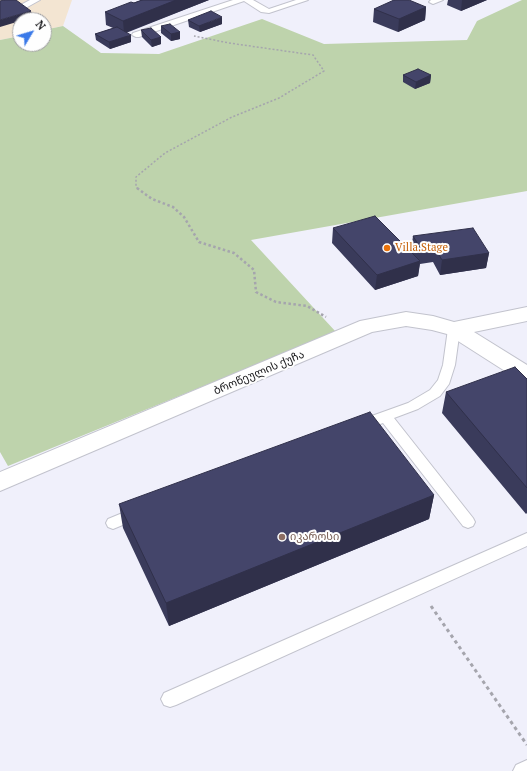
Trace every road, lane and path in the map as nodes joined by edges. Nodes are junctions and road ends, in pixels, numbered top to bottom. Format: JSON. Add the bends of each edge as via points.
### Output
{"nodes":[{"id":1,"x":36,"y":0,"type":"edge"},
{"id":2,"x":241,"y":0,"type":"edge"},
{"id":3,"x":247,"y":0,"type":"edge"},
{"id":4,"x":304,"y":0,"type":"edge"},
{"id":5,"x":19,"y":8,"type":"edge"},
{"id":6,"x":172,"y":23,"type":"junction"},
{"id":7,"x":136,"y":35,"type":"dead end"},
{"id":8,"x":527,"y":314,"type":"edge"},
{"id":9,"x":454,"y":329,"type":"junction"},
{"id":10,"x":344,"y":337,"type":"junction"},
{"id":11,"x":527,"y":375,"type":"edge"},
{"id":12,"x":385,"y":416,"type":"junction"},
{"id":13,"x":348,"y":430,"type":"edge"},
{"id":14,"x":0,"y":482,"type":"edge"},
{"id":15,"x":150,"y":508,"type":"edge"},
{"id":16,"x":468,"y":522,"type":"dead end"},
{"id":17,"x":113,"y":523,"type":"dead end"},
{"id":18,"x":527,"y":540,"type":"edge"},
{"id":19,"x":419,"y":588,"type":"junction"},
{"id":20,"x":170,"y":699,"type":"dead end"},
{"id":21,"x":527,"y":746,"type":"edge"},
{"id":22,"x":527,"y":769,"type":"edge"},
{"id":23,"x":522,"y":771,"type":"edge"}],
"edges":[{"from":1,"to":5,"type":"lane"},
{"from":2,"to":6,"type":"lane"},
{"from":3,"to":4,"type":"lane","via":[[269,11]]},
{"from":6,"to":7,"type":"lane"},
{"from":6,"to":10,"type":"path","via":[[188,34],[229,43],[313,55],[324,71],[279,98],[232,117],[165,153],[136,177],[136,187],[152,199],[173,207],[184,217],[199,242],[234,253],[254,270],[256,292],[276,302],[307,306],[328,318]]},
{"from":8,"to":9,"type":"street","name":"ბროწეულის ქუჩა"},
{"from":9,"to":10,"type":"street","name":"ბროწეულის ქუჩა","via":[[406,319],[367,326]]},
{"from":9,"to":11,"type":"street"},
{"from":9,"to":12,"type":"lane","via":[[449,365],[444,381],[435,393],[413,406]]},
{"from":10,"to":14,"type":"street","name":"ბროწეულის ქუჩა"},
{"from":12,"to":13,"type":"lane"},
{"from":12,"to":16,"type":"lane"},
{"from":15,"to":17,"type":"lane"},
{"from":18,"to":19,"type":"lane"},
{"from":19,"to":20,"type":"lane"},
{"from":19,"to":21,"type":"path"},
{"from":22,"to":23,"type":"lane"}]}
